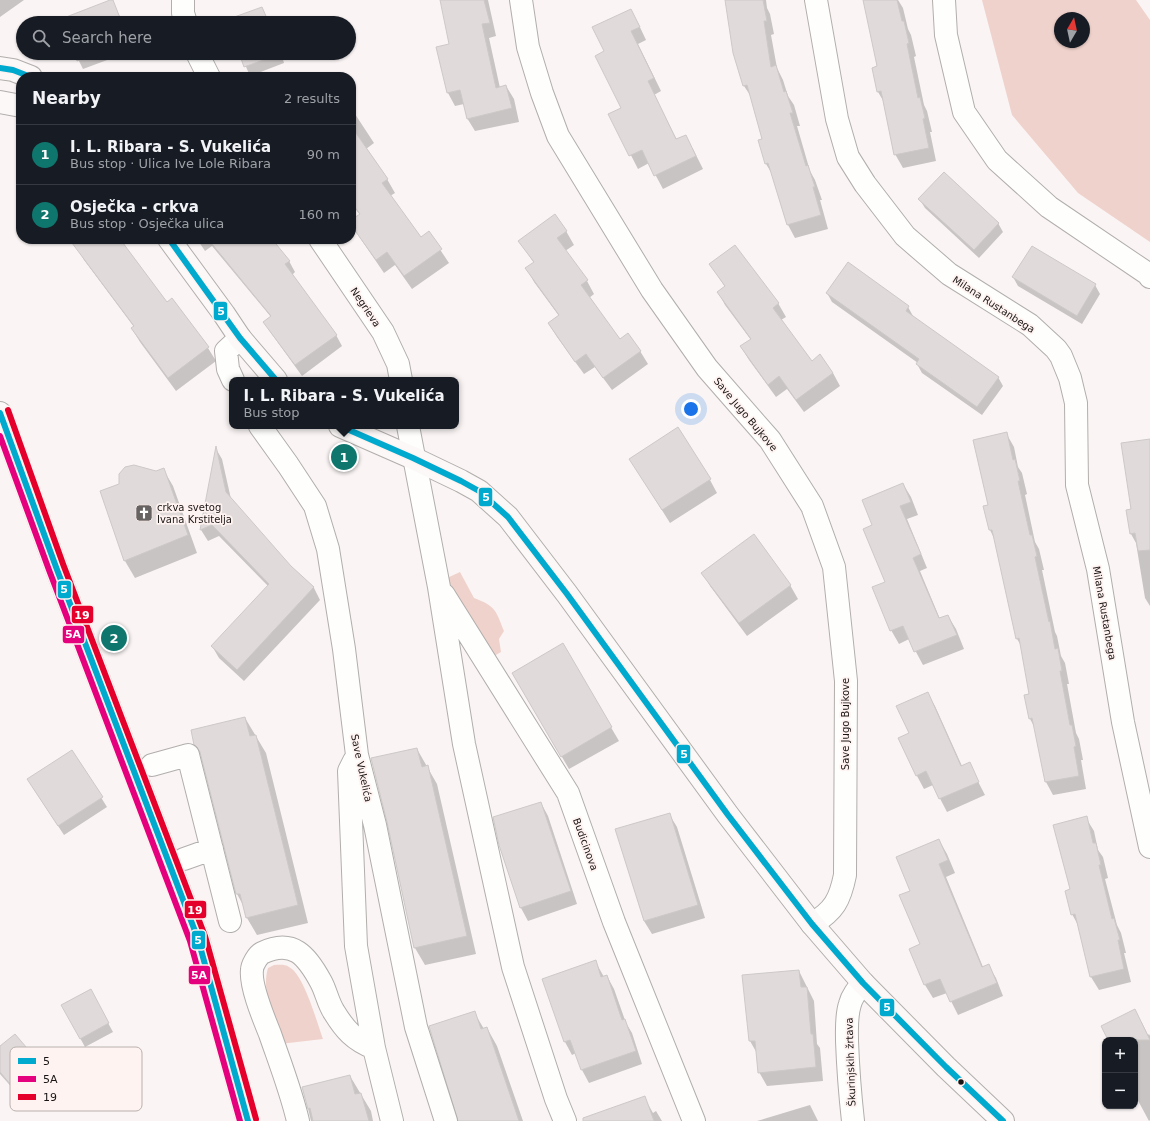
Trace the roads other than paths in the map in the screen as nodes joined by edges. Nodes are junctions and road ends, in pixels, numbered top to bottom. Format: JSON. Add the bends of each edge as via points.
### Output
{"nodes":[{"id":1,"x":183,"y":0,"type":"edge"},
{"id":2,"x":520,"y":0,"type":"edge"},
{"id":3,"x":816,"y":0,"type":"edge"},
{"id":4,"x":944,"y":0,"type":"edge"},
{"id":5,"x":184,"y":16,"type":"edge"},
{"id":6,"x":201,"y":60,"type":"edge"},
{"id":7,"x":0,"y":68,"type":"edge"},
{"id":8,"x":18,"y":72,"type":"edge"},
{"id":9,"x":207,"y":72,"type":"edge"},
{"id":10,"x":173,"y":244,"type":"edge"},
{"id":11,"x":323,"y":244,"type":"edge"},
{"id":12,"x":1150,"y":277,"type":"edge"},
{"id":13,"x":240,"y":338,"type":"junction"},
{"id":14,"x":232,"y":377,"type":"edge"},
{"id":15,"x":273,"y":377,"type":"edge"},
{"id":16,"x":400,"y":377,"type":"edge"},
{"id":17,"x":0,"y":413,"type":"edge"},
{"id":18,"x":262,"y":429,"type":"edge"},
{"id":19,"x":347,"y":429,"type":"edge"},
{"id":20,"x":408,"y":429,"type":"edge"},
{"id":21,"x":413,"y":458,"type":"junction"},
{"id":22,"x":439,"y":587,"type":"junction"},
{"id":23,"x":357,"y":755,"type":"junction"},
{"id":24,"x":152,"y":765,"type":"dead end"},
{"id":25,"x":1150,"y":847,"type":"edge"},
{"id":26,"x":212,"y":849,"type":"junction"},
{"id":27,"x":184,"y":859,"type":"dead end"},
{"id":28,"x":230,"y":921,"type":"dead end"},
{"id":29,"x":812,"y":924,"type":"junction"},
{"id":30,"x":863,"y":983,"type":"junction"},
{"id":31,"x":374,"y":1048,"type":"junction"},
{"id":32,"x":994,"y":1118,"type":"edge"},
{"id":33,"x":248,"y":1121,"type":"edge"},
{"id":34,"x":298,"y":1121,"type":"edge"},
{"id":35,"x":392,"y":1121,"type":"edge"},
{"id":36,"x":446,"y":1121,"type":"edge"},
{"id":37,"x":565,"y":1121,"type":"edge"},
{"id":38,"x":694,"y":1121,"type":"edge"},
{"id":39,"x":853,"y":1121,"type":"edge"}],
"edges":[{"from":1,"to":5,"type":"street"},
{"from":2,"to":29,"type":"street","name":"Save Jugo Bujkove","via":[[528,47],[558,136],[652,290],[707,368],[770,440],[812,506],[834,567],[846,681],[845,875],[842,892],[834,905],[825,917]]},
{"from":3,"to":25,"type":"street","name":"Milana Rustanbega","via":[[837,119],[848,157],[865,184],[905,236],[949,274],[1030,325],[1056,348],[1070,378],[1076,403],[1077,485],[1098,569],[1123,722]]},
{"from":4,"to":12,"type":"street","via":[[946,35],[964,112],[997,160],[1049,207]]},
{"from":6,"to":9,"type":"street"},
{"from":7,"to":8,"type":"street"},
{"from":10,"to":13,"type":"street"},
{"from":11,"to":16,"type":"street","name":"Negrieva","via":[[383,332],[398,364]]},
{"from":13,"to":14,"type":"street","via":[[226,351]]},
{"from":13,"to":15,"type":"street"},
{"from":17,"to":33,"type":"street","via":[[198,939]]},
{"from":18,"to":23,"type":"street","name":"Save Vukelića","via":[[314,506],[328,549]]},
{"from":19,"to":21,"type":"street"},
{"from":20,"to":21,"type":"street"},
{"from":21,"to":22,"type":"street"},
{"from":21,"to":29,"type":"street","via":[[479,491],[508,517],[568,594],[728,815]]},
{"from":22,"to":37,"type":"street","via":[[464,744],[513,967]]},
{"from":22,"to":38,"type":"street","name":"Budicinova","via":[[568,793],[614,922]]},
{"from":23,"to":31,"type":"street","via":[[349,771],[356,946]]},
{"from":23,"to":36,"type":"street","name":"Save Vukelića","via":[[375,825],[416,1027]]},
{"from":24,"to":26,"type":"street","via":[[188,755]]},
{"from":26,"to":27,"type":"street"},
{"from":26,"to":28,"type":"street"},
{"from":29,"to":30,"type":"street"},
{"from":30,"to":32,"type":"street"},
{"from":30,"to":39,"type":"street","name":"Škurinjskih žrtava","via":[[850,1003],[847,1024]]},
{"from":31,"to":34,"type":"street","via":[[361,1043],[333,1011],[321,982],[305,956],[296,950],[281,946],[259,954],[251,970],[254,986],[291,1092]]},
{"from":31,"to":35,"type":"street"}]}
